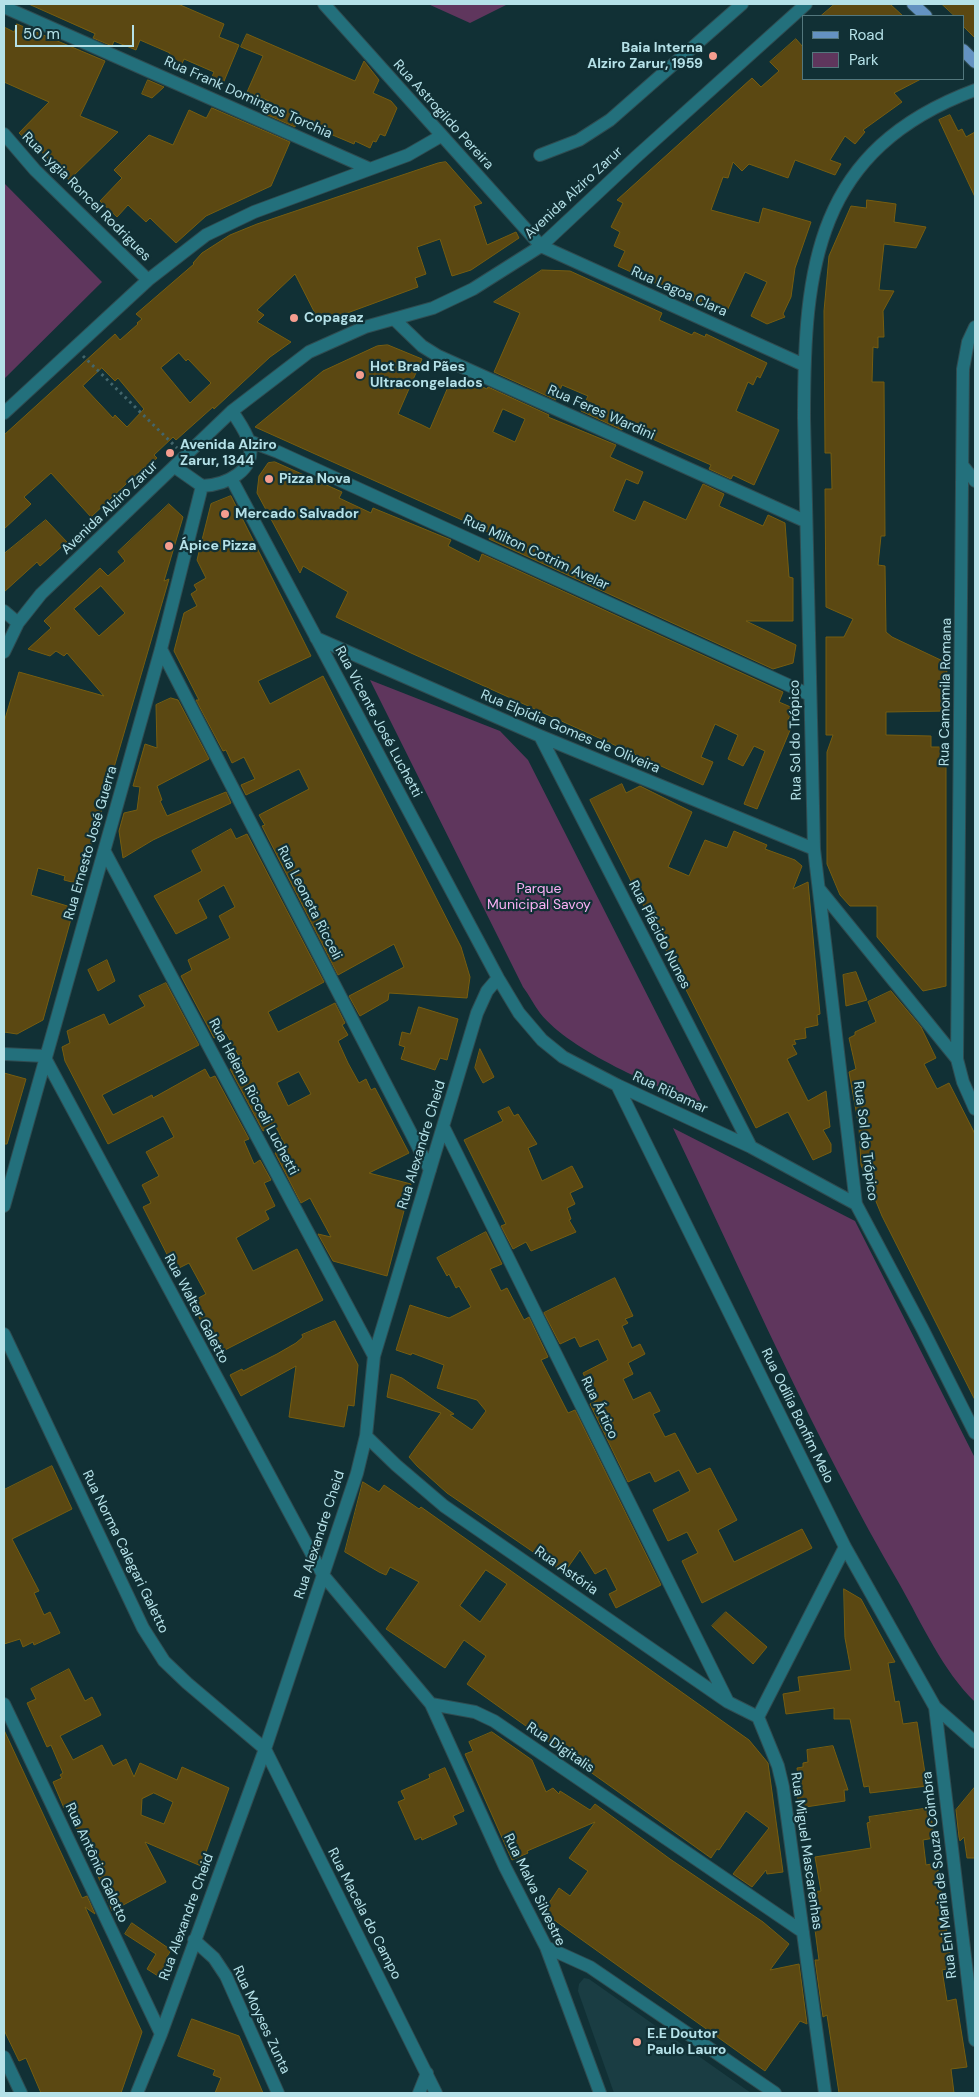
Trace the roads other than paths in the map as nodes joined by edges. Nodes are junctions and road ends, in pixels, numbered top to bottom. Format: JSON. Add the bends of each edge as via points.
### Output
{"nodes":[{"id":1,"x":324,"y":4,"type":"edge"},
{"id":2,"x":742,"y":4,"type":"edge"},
{"id":3,"x":805,"y":4,"type":"edge"},
{"id":4,"x":913,"y":4,"type":"edge"},
{"id":5,"x":4,"y":7,"type":"edge"},
{"id":6,"x":925,"y":15,"type":"edge"},
{"id":7,"x":964,"y":51,"type":"edge"},
{"id":8,"x":975,"y":62,"type":"edge"},
{"id":9,"x":975,"y":90,"type":"edge"},
{"id":10,"x":4,"y":134,"type":"edge"},
{"id":11,"x":441,"y":136,"type":"junction"},
{"id":12,"x":540,"y":155,"type":"dead end"},
{"id":13,"x":370,"y":169,"type":"junction"},
{"id":14,"x":541,"y":246,"type":"junction"},
{"id":15,"x":148,"y":280,"type":"junction"},
{"id":16,"x":394,"y":318,"type":"junction"},
{"id":17,"x":975,"y":327,"type":"edge"},
{"id":18,"x":804,"y":366,"type":"junction"},
{"id":19,"x":232,"y":411,"type":"junction"},
{"id":20,"x":4,"y":413,"type":"edge"},
{"id":21,"x":249,"y":441,"type":"junction"},
{"id":22,"x":963,"y":466,"type":"junction"},
{"id":23,"x":175,"y":467,"type":"junction"},
{"id":24,"x":232,"y":480,"type":"junction"},
{"id":25,"x":975,"y":481,"type":"edge"},
{"id":26,"x":202,"y":486,"type":"junction"},
{"id":27,"x":805,"y":521,"type":"junction"},
{"id":28,"x":4,"y":611,"type":"edge"},
{"id":29,"x":18,"y":623,"type":"junction"},
{"id":30,"x":316,"y":638,"type":"junction"},
{"id":31,"x":161,"y":649,"type":"junction"},
{"id":32,"x":4,"y":652,"type":"edge"},
{"id":33,"x":810,"y":695,"type":"junction"},
{"id":34,"x":540,"y":736,"type":"junction"},
{"id":35,"x":814,"y":849,"type":"junction"},
{"id":36,"x":105,"y":852,"type":"junction"},
{"id":37,"x":820,"y":890,"type":"junction"},
{"id":38,"x":498,"y":978,"type":"junction"},
{"id":39,"x":4,"y":1054,"type":"edge"},
{"id":40,"x":44,"y":1056,"type":"junction"},
{"id":41,"x":957,"y":1059,"type":"junction"},
{"id":42,"x":617,"y":1085,"type":"junction"},
{"id":43,"x":975,"y":1109,"type":"edge"},
{"id":44,"x":444,"y":1128,"type":"junction"},
{"id":45,"x":751,"y":1147,"type":"junction"},
{"id":46,"x":430,"y":1170,"type":"junction"},
{"id":47,"x":856,"y":1204,"type":"junction"},
{"id":48,"x":4,"y":1206,"type":"edge"},
{"id":49,"x":4,"y":1334,"type":"edge"},
{"id":50,"x":374,"y":1356,"type":"junction"},
{"id":51,"x":975,"y":1433,"type":"edge"},
{"id":52,"x":366,"y":1436,"type":"junction"},
{"id":53,"x":845,"y":1547,"type":"junction"},
{"id":54,"x":323,"y":1575,"type":"junction"},
{"id":55,"x":728,"y":1702,"type":"junction"},
{"id":56,"x":4,"y":1704,"type":"edge"},
{"id":57,"x":431,"y":1704,"type":"junction"},
{"id":58,"x":935,"y":1707,"type":"junction"},
{"id":59,"x":758,"y":1717,"type":"junction"},
{"id":60,"x":975,"y":1742,"type":"edge"},
{"id":61,"x":265,"y":1748,"type":"junction"},
{"id":62,"x":802,"y":1932,"type":"junction"},
{"id":63,"x":194,"y":1940,"type":"junction"},
{"id":64,"x":546,"y":1947,"type":"junction"},
{"id":65,"x":161,"y":2034,"type":"junction"},
{"id":66,"x":975,"y":2040,"type":"edge"},
{"id":67,"x":4,"y":2057,"type":"edge"},
{"id":68,"x":428,"y":2073,"type":"junction"},
{"id":69,"x":21,"y":2093,"type":"edge"},
{"id":70,"x":137,"y":2093,"type":"edge"},
{"id":71,"x":278,"y":2093,"type":"edge"},
{"id":72,"x":419,"y":2093,"type":"edge"},
{"id":73,"x":436,"y":2093,"type":"edge"},
{"id":74,"x":600,"y":2093,"type":"edge"},
{"id":75,"x":775,"y":2093,"type":"edge"},
{"id":76,"x":825,"y":2093,"type":"edge"}],
"edges":[{"from":1,"to":11,"type":"street","name":"Rua Astrogildo Pereira"},
{"from":2,"to":12,"type":"street","via":[[610,120],[579,140]]},
{"from":3,"to":14,"type":"street","name":"Avenida Alziro Zarur"},
{"from":4,"to":6,"type":"main road"},
{"from":5,"to":13,"type":"street","name":"Rua Frank Domingos Torchia"},
{"from":7,"to":8,"type":"main road"},
{"from":9,"to":18,"type":"street","name":"Rua Sol do Trópico","via":[[924,114],[871,152],[833,207],[820,242],[809,305]]},
{"from":10,"to":15,"type":"street","name":"Rua Lygia Roncel Rodrigues","via":[[35,170]]},
{"from":11,"to":13,"type":"street","via":[[408,155]]},
{"from":11,"to":14,"type":"street","name":"Rua Astrogildo Pereira"},
{"from":13,"to":15,"type":"street","via":[[254,212],[206,235]]},
{"from":14,"to":16,"type":"street","name":"Avenida Alziro Zarur","via":[[473,289],[433,308]]},
{"from":14,"to":18,"type":"street","name":"Rua Lagoa Clara"},
{"from":15,"to":20,"type":"street"},
{"from":16,"to":19,"type":"street","name":"Avenida Alziro Zarur","via":[[309,352]]},
{"from":16,"to":27,"type":"street","name":"Rua Feres Wardini","via":[[418,343],[438,356]]},
{"from":17,"to":22,"type":"street","name":"Rua Camomila Romana","via":[[968,342],[963,369]]},
{"from":18,"to":27,"type":"street","name":"Rua Sol do Trópico"},
{"from":19,"to":21,"type":"street"},
{"from":19,"to":23,"type":"street","name":"Avenida Alziro Zarur"},
{"from":21,"to":24,"type":"street","via":[[248,460]]},
{"from":21,"to":33,"type":"street","name":"Rua Milton Cotrim Avelar"},
{"from":22,"to":25,"type":"street"},
{"from":22,"to":41,"type":"street","name":"Rua Camomila Romana"},
{"from":23,"to":26,"type":"street"},
{"from":23,"to":29,"type":"street","name":"Avenida Alziro Zarur","via":[[41,594]]},
{"from":24,"to":26,"type":"street"},
{"from":24,"to":30,"type":"street","name":"Rua Vicente José Luchetti"},
{"from":26,"to":31,"type":"street","name":"Rua Ernesto José Guerra"},
{"from":27,"to":33,"type":"street","name":"Rua Sol do Trópico"},
{"from":28,"to":29,"type":"street"},
{"from":29,"to":32,"type":"street","name":"Avenida Alziro Zarur"},
{"from":30,"to":34,"type":"street","name":"Rua Elpídia Gomes de Oliveira"},
{"from":30,"to":38,"type":"street","name":"Rua Vicente José Luchetti"},
{"from":31,"to":36,"type":"street","name":"Rua Ernesto José Guerra"},
{"from":31,"to":46,"type":"street","name":"Rua Leoneta Ricceli"},
{"from":33,"to":35,"type":"street","name":"Rua Sol do Trópico"},
{"from":34,"to":35,"type":"street","name":"Rua Elpídia Gomes de Oliveira"},
{"from":34,"to":45,"type":"street","name":"Rua Plácido Nunes"},
{"from":35,"to":37,"type":"street","name":"Rua Sol do Trópico"},
{"from":36,"to":40,"type":"street","name":"Rua Ernesto José Guerra"},
{"from":36,"to":50,"type":"street","name":"Rua Helena Ricceli Luchetti"},
{"from":37,"to":41,"type":"street"},
{"from":37,"to":47,"type":"street","name":"Rua Sol do Trópico"},
{"from":38,"to":42,"type":"street","name":"Rua Ribamar","via":[[519,1013],[542,1040],[563,1057]]},
{"from":38,"to":44,"type":"street","name":"Rua Alexandre Cheid","via":[[487,991],[477,1013]]},
{"from":39,"to":40,"type":"street"},
{"from":40,"to":48,"type":"street","name":"Rua Ernesto José Guerra"},
{"from":40,"to":54,"type":"street","name":"Rua Walter Galetto"},
{"from":41,"to":43,"type":"street"},
{"from":42,"to":45,"type":"street","name":"Rua Ribamar"},
{"from":42,"to":53,"type":"street","name":"Rua Odília Bonfim Melo"},
{"from":44,"to":46,"type":"street","name":"Rua Alexandre Cheid"},
{"from":44,"to":55,"type":"street","name":"Rua Ártico"},
{"from":45,"to":47,"type":"street","name":"Rua Ribamar"},
{"from":46,"to":50,"type":"street","name":"Rua Alexandre Cheid"},
{"from":47,"to":51,"type":"street","name":"Rua Sol do Trópico"},
{"from":49,"to":61,"type":"street","name":"Rua Norma Calegari Galetto","via":[[143,1628],[164,1661]]},
{"from":50,"to":52,"type":"street","name":"Rua Alexandre Cheid"},
{"from":52,"to":54,"type":"street","name":"Rua Alexandre Cheid"},
{"from":52,"to":55,"type":"street","name":"Rua Astória","via":[[444,1506]]},
{"from":53,"to":58,"type":"street","name":"Rua Odília Bonfim Melo"},
{"from":53,"to":59,"type":"street"},
{"from":54,"to":57,"type":"street"},
{"from":54,"to":61,"type":"street","name":"Rua Alexandre Cheid"},
{"from":55,"to":59,"type":"street","name":"Rua Astória"},
{"from":56,"to":65,"type":"street","name":"Rua Antônio Galetto"},
{"from":57,"to":62,"type":"street","name":"Rua Digitalis","via":[[475,1712],[494,1721]]},
{"from":57,"to":64,"type":"street","name":"Rua Malva Silvestre","via":[[505,1867]]},
{"from":58,"to":60,"type":"street","name":"Rua Odília Bonfim Melo"},
{"from":58,"to":66,"type":"street","name":"Rua Eni Maria de Souza Coimbra"},
{"from":59,"to":62,"type":"street","name":"Rua Miguel Mascarenhas","via":[[783,1787]]},
{"from":61,"to":63,"type":"street","name":"Rua Alexandre Cheid"},
{"from":61,"to":68,"type":"street","name":"Rua Macela do Campo"},
{"from":62,"to":76,"type":"street","name":"Rua Miguel Mascarenhas"},
{"from":63,"to":65,"type":"street","name":"Rua Alexandre Cheid"},
{"from":63,"to":71,"type":"street","name":"Rua Moyses Zunta","via":[[214,1958],[226,1976]]},
{"from":64,"to":74,"type":"street","name":"Rua Malva Silvestre"},
{"from":64,"to":75,"type":"street","via":[[590,1967]]},
{"from":65,"to":70,"type":"street","name":"Rua Alexandre Cheid"},
{"from":67,"to":69,"type":"street"},
{"from":68,"to":72,"type":"street"},
{"from":68,"to":73,"type":"street","name":"Rua Macela do Campo"}]}
